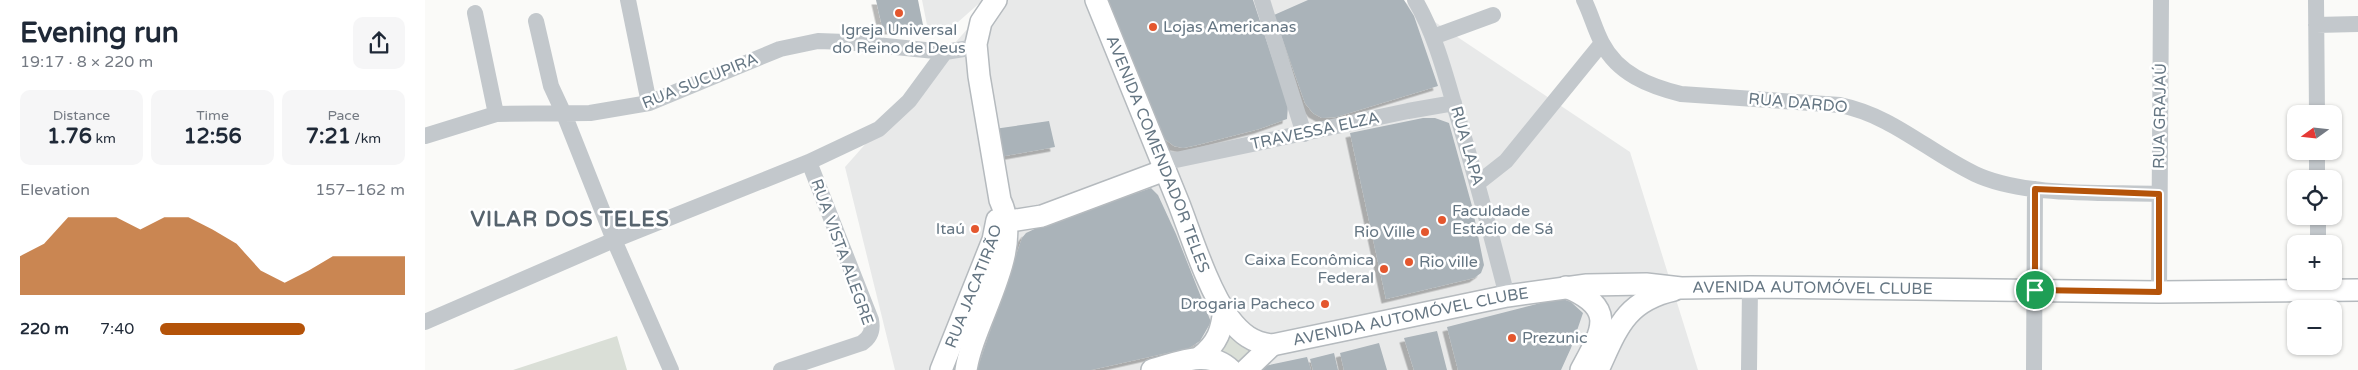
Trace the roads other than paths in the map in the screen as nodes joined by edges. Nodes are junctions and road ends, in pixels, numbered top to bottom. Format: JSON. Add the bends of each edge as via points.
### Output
{"nodes":[{"id":1,"x":628,"y":0,"type":"edge"},
{"id":2,"x":996,"y":0,"type":"edge"},
{"id":3,"x":1096,"y":0,"type":"edge"},
{"id":4,"x":1262,"y":0,"type":"edge"},
{"id":5,"x":1415,"y":0,"type":"edge"},
{"id":6,"x":1584,"y":0,"type":"edge"},
{"id":7,"x":2161,"y":0,"type":"edge"},
{"id":8,"x":2316,"y":0,"type":"edge"},
{"id":9,"x":475,"y":12,"type":"dead end"},
{"id":10,"x":1493,"y":15,"type":"dead end"},
{"id":11,"x":536,"y":21,"type":"dead end"},
{"id":12,"x":2358,"y":24,"type":"edge"},
{"id":13,"x":2316,"y":25,"type":"junction"},
{"id":14,"x":1433,"y":37,"type":"junction"},
{"id":15,"x":1602,"y":43,"type":"junction"},
{"id":16,"x":976,"y":47,"type":"junction"},
{"id":17,"x":945,"y":52,"type":"junction"},
{"id":18,"x":649,"y":103,"type":"junction"},
{"id":19,"x":1454,"y":103,"type":"junction"},
{"id":20,"x":2317,"y":105,"type":"edge"},
{"id":21,"x":497,"y":114,"type":"junction"},
{"id":22,"x":564,"y":114,"type":"junction"},
{"id":23,"x":1304,"y":134,"type":"junction"},
{"id":24,"x":425,"y":136,"type":"edge"},
{"id":25,"x":809,"y":162,"type":"junction"},
{"id":26,"x":1167,"y":162,"type":"junction"},
{"id":27,"x":1478,"y":183,"type":"junction"},
{"id":28,"x":2035,"y":189,"type":"junction"},
{"id":29,"x":2159,"y":194,"type":"junction"},
{"id":30,"x":1002,"y":214,"type":"junction"},
{"id":31,"x":615,"y":240,"type":"junction"},
{"id":32,"x":1566,"y":287,"type":"junction"},
{"id":33,"x":1750,"y":287,"type":"junction"},
{"id":34,"x":2287,"y":287,"type":"edge"},
{"id":35,"x":1681,"y":288,"type":"junction"},
{"id":36,"x":2342,"y":288,"type":"edge"},
{"id":37,"x":2035,"y":290,"type":"junction"},
{"id":38,"x":2358,"y":290,"type":"edge"},
{"id":39,"x":2159,"y":292,"type":"junction"},
{"id":40,"x":1507,"y":296,"type":"junction"},
{"id":41,"x":1224,"y":308,"type":"junction"},
{"id":42,"x":425,"y":322,"type":"edge"},
{"id":43,"x":1272,"y":345,"type":"junction"},
{"id":44,"x":1201,"y":357,"type":"junction"},
{"id":45,"x":943,"y":366,"type":"edge"},
{"id":46,"x":966,"y":368,"type":"edge"},
{"id":47,"x":671,"y":370,"type":"edge"},
{"id":48,"x":781,"y":370,"type":"edge"},
{"id":49,"x":1152,"y":370,"type":"edge"},
{"id":50,"x":1231,"y":370,"type":"edge"},
{"id":51,"x":1246,"y":370,"type":"edge"},
{"id":52,"x":1581,"y":370,"type":"edge"},
{"id":53,"x":1598,"y":370,"type":"edge"},
{"id":54,"x":1749,"y":370,"type":"edge"},
{"id":55,"x":2034,"y":370,"type":"edge"}],
"edges":[{"from":1,"to":18,"type":"street"},
{"from":2,"to":16,"type":"main road","name":"RUA JACATIRÃO","via":[[981,22]]},
{"from":3,"to":26,"type":"main road","name":"AVENIDA COMENDADOR TELES"},
{"from":4,"to":23,"type":"street"},
{"from":5,"to":14,"type":"street","name":"RUA LAPA"},
{"from":6,"to":15,"type":"street","name":"RUA DARDO"},
{"from":7,"to":29,"type":"street","name":"RUA GRAJAÚ"},
{"from":8,"to":13,"type":"street"},
{"from":9,"to":21,"type":"street"},
{"from":10,"to":14,"type":"street"},
{"from":11,"to":22,"type":"street","via":[[551,86]]},
{"from":12,"to":13,"type":"street"},
{"from":13,"to":20,"type":"street"},
{"from":14,"to":19,"type":"street","name":"RUA LAPA"},
{"from":15,"to":27,"type":"street","via":[[1506,161]]},
{"from":15,"to":28,"type":"street","name":"RUA DARDO","via":[[1627,72],[1661,89],[1681,94],[1859,109],[1878,116],[1975,174]]},
{"from":16,"to":17,"type":"street","name":"RUA SUCUPIRA"},
{"from":16,"to":30,"type":"main road","name":"RUA JACATIRÃO"},
{"from":17,"to":18,"type":"street","name":"RUA SUCUPIRA","via":[[846,42],[800,44],[780,49]]},
{"from":17,"to":25,"type":"street","via":[[890,121]]},
{"from":18,"to":22,"type":"street","name":"RUA SUCUPIRA","via":[[609,112]]},
{"from":19,"to":23,"type":"street","name":"TRAVESSA ELZA"},
{"from":19,"to":27,"type":"street","name":"RUA LAPA"},
{"from":21,"to":22,"type":"street","name":"RUA SUCUPIRA"},
{"from":21,"to":24,"type":"street","name":"RUA SUCUPIRA"},
{"from":22,"to":31,"type":"street"},
{"from":23,"to":26,"type":"street","name":"TRAVESSA ELZA"},
{"from":25,"to":31,"type":"street"},
{"from":25,"to":48,"type":"street","name":"RUA VISTA ALEGRE","via":[[871,320],[871,330],[870,336],[862,343]]},
{"from":26,"to":30,"type":"main road","via":[[1043,204]]},
{"from":26,"to":41,"type":"main road","name":"AVENIDA COMENDADOR TELES","via":[[1203,265]]},
{"from":27,"to":40,"type":"street","name":"RUA LAPA"},
{"from":28,"to":29,"type":"street","name":"RUA DARDO"},
{"from":28,"to":37,"type":"street"},
{"from":29,"to":39,"type":"street","name":"RUA GRAJAÚ"},
{"from":30,"to":45,"type":"main road","name":"RUA JACATIRÃO"},
{"from":30,"to":46,"type":"main road","name":"RUA JACATIRÃO","via":[[1002,262]]},
{"from":31,"to":42,"type":"street"},
{"from":31,"to":47,"type":"street"},
{"from":32,"to":35,"type":"main road","name":"AVENIDA AUTOMÓVEL CLUBE","via":[[1646,284]]},
{"from":32,"to":40,"type":"main road","name":"AVENIDA AUTOMÓVEL CLUBE"},
{"from":32,"to":52,"type":"main road","via":[[1593,301],[1600,319],[1599,336]]},
{"from":33,"to":35,"type":"main road","name":"AVENIDA AUTOMÓVEL CLUBE"},
{"from":33,"to":37,"type":"main road","name":"AVENIDA AUTOMÓVEL CLUBE"},
{"from":33,"to":54,"type":"street"},
{"from":34,"to":39,"type":"main road","name":"AVENIDA AUTOMÓVEL CLUBE"},
{"from":35,"to":53,"type":"main road","via":[[1651,297],[1634,308],[1614,336]]},
{"from":36,"to":38,"type":"main road","name":"AVENIDA AUTOMÓVEL CLUBE"},
{"from":37,"to":39,"type":"main road","name":"AVENIDA AUTOMÓVEL CLUBE"},
{"from":37,"to":55,"type":"street"},
{"from":40,"to":43,"type":"main road","name":"AVENIDA AUTOMÓVEL CLUBE"},
{"from":41,"to":43,"type":"main road","name":"AVENIDA COMENDADOR TELES","via":[[1247,338]]},
{"from":41,"to":44,"type":"main road","via":[[1217,341]]},
{"from":43,"to":51,"type":"main road"},
{"from":44,"to":49,"type":"main road"},
{"from":44,"to":50,"type":"main road","via":[[1218,361]]},
{"from":45,"to":46,"type":"main road"}]}
